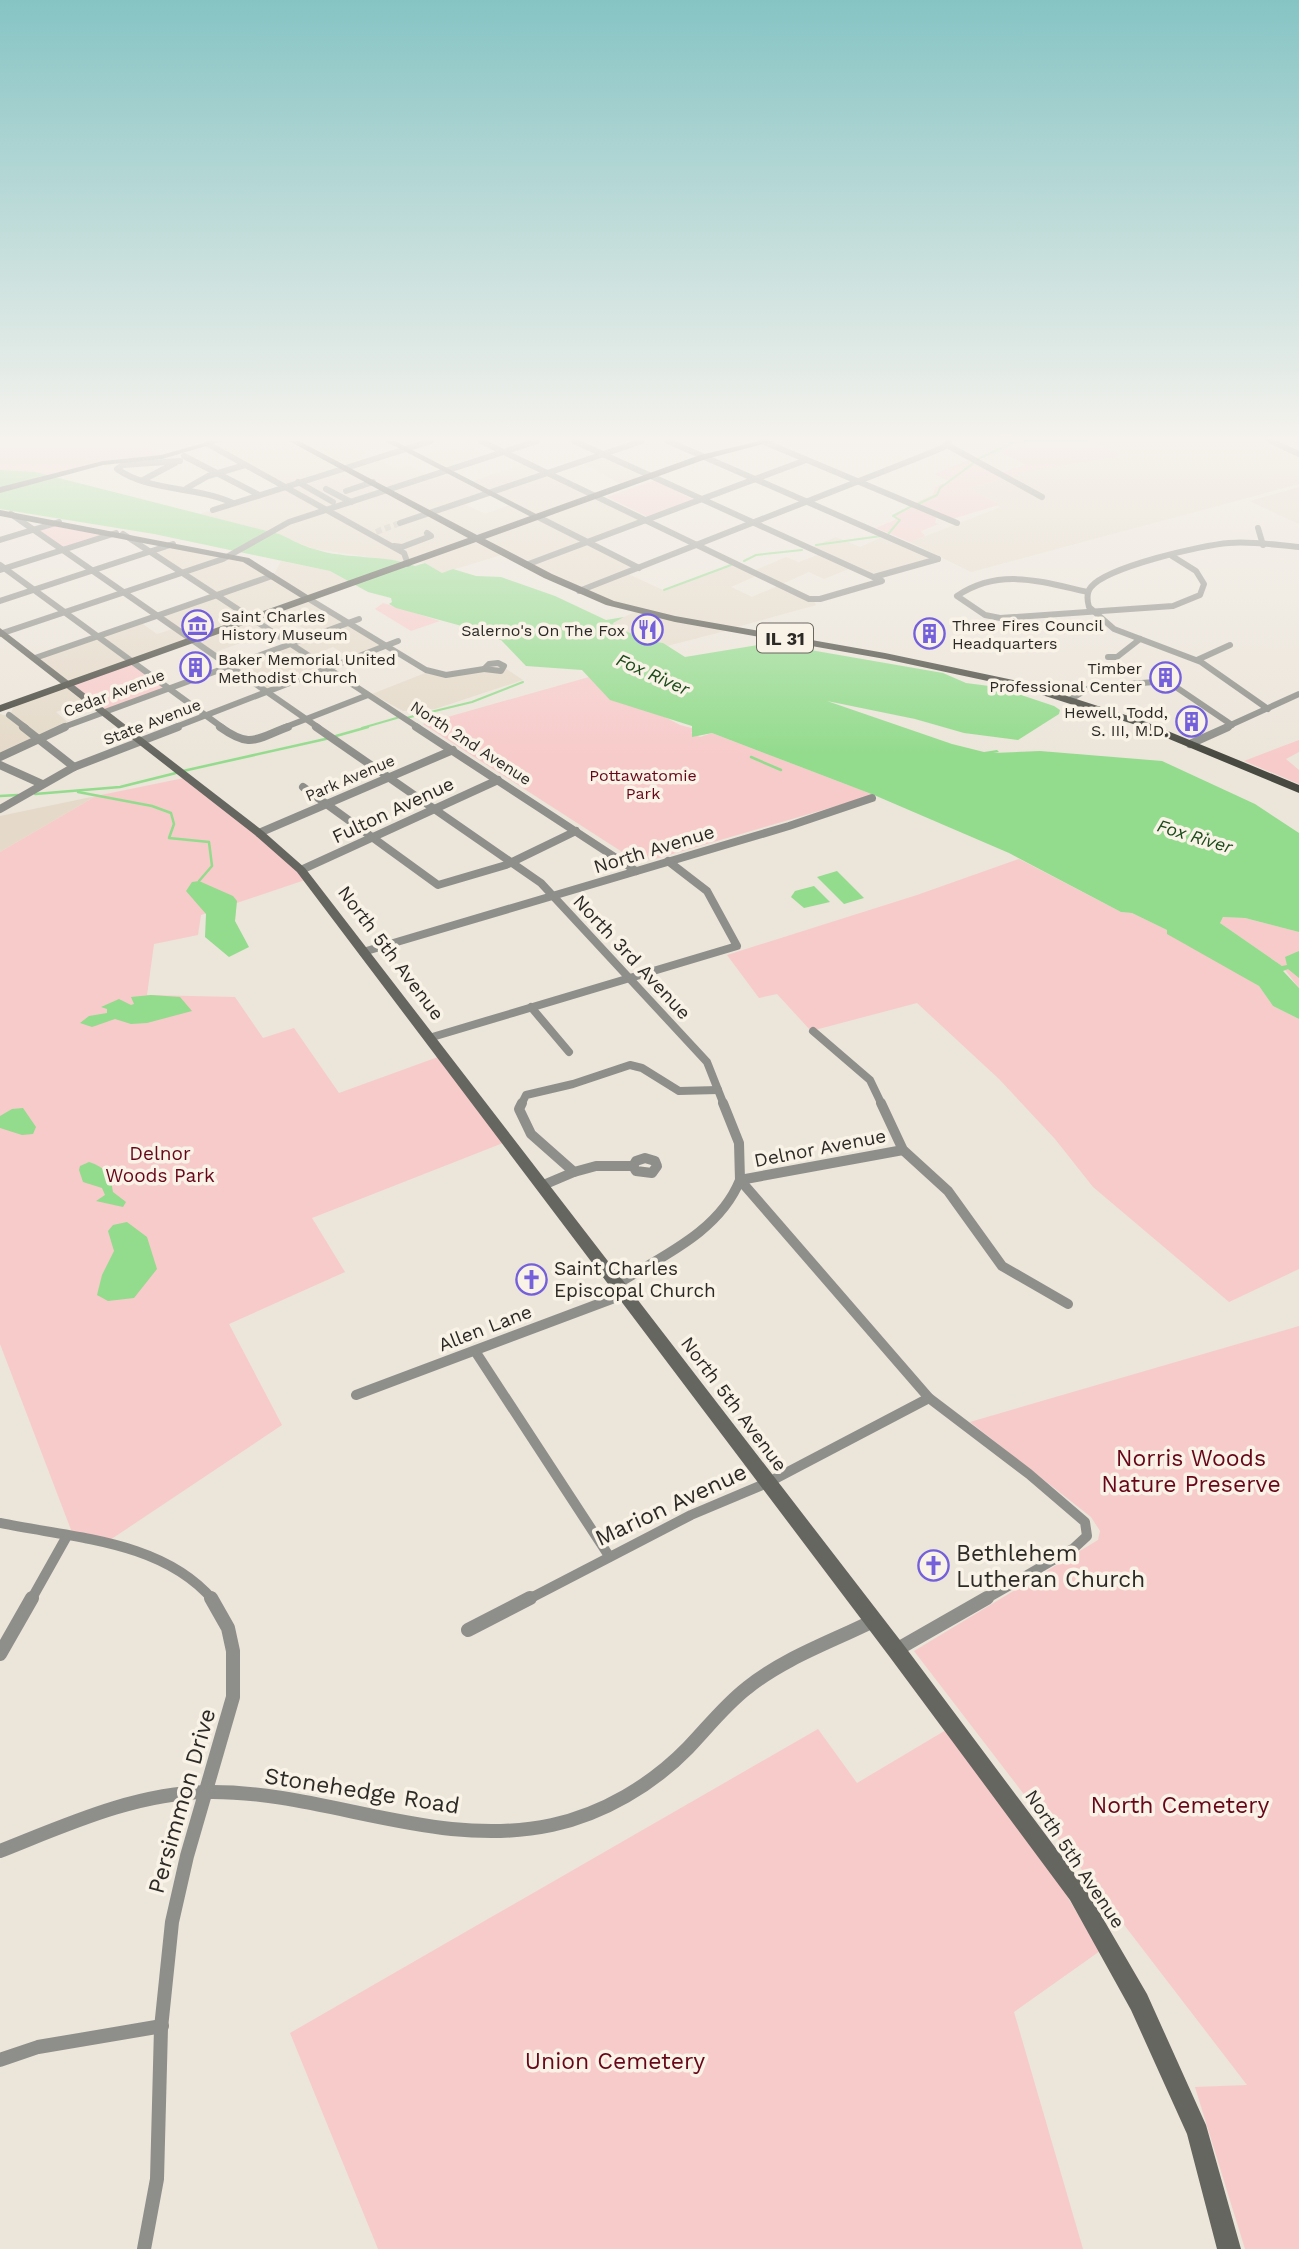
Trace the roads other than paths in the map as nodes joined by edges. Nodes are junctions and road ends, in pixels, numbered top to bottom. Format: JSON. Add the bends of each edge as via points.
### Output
{"nodes":[{"id":1,"x":56,"y":546,"type":"edge"},
{"id":2,"x":76,"y":546,"type":"edge"},
{"id":3,"x":139,"y":546,"type":"edge"},
{"id":4,"x":167,"y":546,"type":"edge"},
{"id":5,"x":185,"y":546,"type":"edge"},
{"id":6,"x":248,"y":546,"type":"edge"},
{"id":7,"x":389,"y":546,"type":"edge"},
{"id":8,"x":456,"y":546,"type":"edge"},
{"id":9,"x":492,"y":546,"type":"edge"},
{"id":10,"x":577,"y":546,"type":"edge"},
{"id":11,"x":596,"y":546,"type":"edge"},
{"id":12,"x":695,"y":546,"type":"edge"},
{"id":13,"x":699,"y":546,"type":"edge"},
{"id":14,"x":804,"y":546,"type":"edge"},
{"id":15,"x":908,"y":546,"type":"edge"},
{"id":16,"x":1218,"y":546,"type":"edge"},
{"id":17,"x":1280,"y":546,"type":"edge"},
{"id":18,"x":1299,"y":547,"type":"edge"},
{"id":19,"x":62,"y":550,"type":"junction"},
{"id":20,"x":149,"y":552,"type":"junction"},
{"id":21,"x":234,"y":554,"type":"junction"},
{"id":22,"x":1172,"y":556,"type":"junction"},
{"id":23,"x":407,"y":559,"type":"junction"},
{"id":24,"x":526,"y":565,"type":"junction"},
{"id":25,"x":1,"y":568,"type":"edge"},
{"id":26,"x":639,"y":568,"type":"junction"},
{"id":27,"x":92,"y":571,"type":"junction"},
{"id":28,"x":183,"y":573,"type":"junction"},
{"id":29,"x":272,"y":576,"type":"junction"},
{"id":30,"x":874,"y":577,"type":"junction"},
{"id":31,"x":34,"y":590,"type":"junction"},
{"id":32,"x":579,"y":591,"type":"junction"},
{"id":33,"x":125,"y":592,"type":"junction"},
{"id":34,"x":1088,"y":592,"type":"junction"},
{"id":35,"x":217,"y":595,"type":"junction"},
{"id":36,"x":310,"y":599,"type":"junction"},
{"id":37,"x":0,"y":601,"type":"edge"},
{"id":38,"x":1091,"y":610,"type":"junction"},
{"id":39,"x":65,"y":613,"type":"junction"},
{"id":40,"x":159,"y":615,"type":"junction"},
{"id":41,"x":253,"y":619,"type":"junction"},
{"id":42,"x":359,"y":619,"type":"dead end"},
{"id":43,"x":348,"y":622,"type":"junction"},
{"id":44,"x":1,"y":633,"type":"edge"},
{"id":45,"x":97,"y":636,"type":"junction"},
{"id":46,"x":1140,"y":639,"type":"junction"},
{"id":47,"x":194,"y":640,"type":"junction"},
{"id":48,"x":398,"y":641,"type":"dead end"},
{"id":49,"x":289,"y":644,"type":"junction"},
{"id":50,"x":1230,"y":645,"type":"dead end"},
{"id":51,"x":387,"y":646,"type":"junction"},
{"id":52,"x":1108,"y":657,"type":"dead end"},
{"id":53,"x":35,"y":658,"type":"junction"},
{"id":54,"x":1197,"y":660,"type":"junction"},
{"id":55,"x":132,"y":662,"type":"junction"},
{"id":56,"x":230,"y":665,"type":"junction"},
{"id":57,"x":328,"y":669,"type":"junction"},
{"id":58,"x":484,"y":669,"type":"dead end"},
{"id":59,"x":67,"y":685,"type":"junction"},
{"id":60,"x":168,"y":688,"type":"junction"},
{"id":61,"x":268,"y":692,"type":"junction"},
{"id":62,"x":1299,"y":694,"type":"edge"},
{"id":63,"x":368,"y":695,"type":"junction"},
{"id":64,"x":1071,"y":699,"type":"junction"},
{"id":65,"x":1268,"y":709,"type":"junction"},
{"id":66,"x":6,"y":710,"type":"edge"},
{"id":67,"x":103,"y":712,"type":"junction"},
{"id":68,"x":206,"y":716,"type":"junction"},
{"id":69,"x":308,"y":719,"type":"junction"},
{"id":70,"x":1232,"y":725,"type":"junction"},
{"id":71,"x":38,"y":737,"type":"junction"},
{"id":72,"x":140,"y":741,"type":"junction"},
{"id":73,"x":1190,"y":744,"type":"junction"},
{"id":74,"x":453,"y":750,"type":"junction"},
{"id":75,"x":0,"y":757,"type":"edge"},
{"id":76,"x":0,"y":765,"type":"edge"},
{"id":77,"x":74,"y":767,"type":"junction"},
{"id":78,"x":391,"y":776,"type":"junction"},
{"id":79,"x":498,"y":780,"type":"junction"},
{"id":80,"x":42,"y":784,"type":"junction"},
{"id":81,"x":303,"y":787,"type":"dead end"},
{"id":82,"x":1299,"y":789,"type":"edge"},
{"id":83,"x":872,"y":798,"type":"dead end"},
{"id":84,"x":326,"y":804,"type":"junction"},
{"id":85,"x":436,"y":807,"type":"junction"},
{"id":86,"x":0,"y":809,"type":"edge"},
{"id":87,"x":576,"y":831,"type":"junction"},
{"id":88,"x":259,"y":833,"type":"junction"},
{"id":89,"x":371,"y":836,"type":"junction"},
{"id":90,"x":513,"y":861,"type":"junction"},
{"id":91,"x":668,"y":861,"type":"junction"},
{"id":92,"x":301,"y":870,"type":"junction"},
{"id":93,"x":636,"y":871,"type":"junction"},
{"id":94,"x":552,"y":896,"type":"junction"},
{"id":95,"x":363,"y":952,"type":"junction"},
{"id":96,"x":627,"y":978,"type":"junction"},
{"id":97,"x":531,"y":1007,"type":"junction"},
{"id":98,"x":813,"y":1031,"type":"dead end"},
{"id":99,"x":429,"y":1038,"type":"junction"},
{"id":100,"x":569,"y":1052,"type":"dead end"},
{"id":101,"x":718,"y":1090,"type":"junction"},
{"id":102,"x":903,"y":1150,"type":"junction"},
{"id":103,"x":633,"y":1166,"type":"dead end"},
{"id":104,"x":573,"y":1172,"type":"junction"},
{"id":105,"x":740,"y":1181,"type":"junction"},
{"id":106,"x":541,"y":1185,"type":"junction"},
{"id":107,"x":621,"y":1289,"type":"junction"},
{"id":108,"x":1068,"y":1304,"type":"dead end"},
{"id":109,"x":475,"y":1351,"type":"junction"},
{"id":110,"x":356,"y":1395,"type":"dead end"},
{"id":111,"x":929,"y":1398,"type":"junction"},
{"id":112,"x":767,"y":1483,"type":"junction"},
{"id":113,"x":0,"y":1523,"type":"edge"},
{"id":114,"x":67,"y":1536,"type":"junction"},
{"id":115,"x":609,"y":1556,"type":"junction"},
{"id":116,"x":873,"y":1621,"type":"junction"},
{"id":117,"x":468,"y":1630,"type":"dead end"},
{"id":118,"x":896,"y":1650,"type":"junction"},
{"id":119,"x":0,"y":1654,"type":"edge"},
{"id":120,"x":206,"y":1791,"type":"junction"},
{"id":121,"x":0,"y":1851,"type":"edge"},
{"id":122,"x":162,"y":2026,"type":"junction"},
{"id":123,"x":0,"y":2060,"type":"edge"},
{"id":124,"x":144,"y":2249,"type":"edge"},
{"id":125,"x":1228,"y":2249,"type":"edge"}],
"edges":[{"from":1,"to":19,"type":"street","name":"North 3rd Avenue"},
{"from":2,"to":19,"type":"street"},
{"from":3,"to":20,"type":"street","name":"North 2nd Avenue"},
{"from":4,"to":20,"type":"street"},
{"from":5,"to":21,"type":"main road"},
{"from":6,"to":21,"type":"street"},
{"from":7,"to":23,"type":"street"},
{"from":8,"to":23,"type":"main road"},
{"from":9,"to":24,"type":"main road","number":"IL 31"},
{"from":10,"to":24,"type":"street"},
{"from":11,"to":26,"type":"street"},
{"from":12,"to":26,"type":"street"},
{"from":13,"to":30,"type":"street","via":[[814,599],[882,581]]},
{"from":14,"to":30,"type":"street"},
{"from":15,"to":30,"type":"street","via":[[938,559]]},
{"from":16,"to":22,"type":"street"},
{"from":17,"to":18,"type":"street"},
{"from":19,"to":25,"type":"street"},
{"from":19,"to":27,"type":"street","name":"North 3rd Avenue"},
{"from":20,"to":27,"type":"street"},
{"from":20,"to":28,"type":"street","name":"North 2nd Avenue"},
{"from":21,"to":28,"type":"street"},
{"from":21,"to":29,"type":"main road"},
{"from":22,"to":34,"type":"street","via":[[1104,577]]},
{"from":22,"to":38,"type":"street","via":[[1202,577],[1200,594],[1173,606]]},
{"from":23,"to":36,"type":"main road"},
{"from":24,"to":32,"type":"main road","number":"IL 31"},
{"from":25,"to":31,"type":"street"},
{"from":26,"to":32,"type":"street"},
{"from":27,"to":31,"type":"street"},
{"from":27,"to":33,"type":"street","name":"North 3rd Avenue"},
{"from":28,"to":33,"type":"street"},
{"from":28,"to":35,"type":"street","name":"North 2nd Avenue"},
{"from":29,"to":35,"type":"street"},
{"from":29,"to":36,"type":"main road"},
{"from":31,"to":37,"type":"street"},
{"from":31,"to":39,"type":"street"},
{"from":32,"to":64,"type":"main road","number":"IL 31","via":[[663,617],[931,665]]},
{"from":33,"to":39,"type":"street"},
{"from":33,"to":40,"type":"street","name":"North 3rd Avenue"},
{"from":34,"to":38,"type":"street"},
{"from":34,"to":38,"type":"street","via":[[1016,577],[965,589],[957,596],[1000,618]]},
{"from":35,"to":40,"type":"street"},
{"from":35,"to":41,"type":"street","name":"North 2nd Avenue"},
{"from":36,"to":41,"type":"main road"},
{"from":36,"to":43,"type":"street"},
{"from":38,"to":46,"type":"street","via":[[1107,625]]},
{"from":39,"to":44,"type":"street"},
{"from":39,"to":45,"type":"street"},
{"from":40,"to":45,"type":"street"},
{"from":40,"to":47,"type":"street","name":"North 3rd Avenue"},
{"from":41,"to":47,"type":"main road"},
{"from":41,"to":49,"type":"street","name":"North 2nd Avenue"},
{"from":42,"to":43,"type":"street","name":"Cedar Avenue"},
{"from":43,"to":49,"type":"street","name":"Cedar Avenue"},
{"from":43,"to":51,"type":"street"},
{"from":44,"to":53,"type":"main road","name":"North 5th Avenue"},
{"from":45,"to":53,"type":"street"},
{"from":45,"to":55,"type":"street"},
{"from":46,"to":52,"type":"street","via":[[1117,657]]},
{"from":46,"to":54,"type":"street"},
{"from":47,"to":55,"type":"main road"},
{"from":47,"to":56,"type":"street","name":"North 3rd Avenue"},
{"from":48,"to":51,"type":"street","name":"State Avenue"},
{"from":49,"to":56,"type":"street","name":"Cedar Avenue"},
{"from":49,"to":57,"type":"street","name":"North 2nd Avenue"},
{"from":50,"to":54,"type":"street"},
{"from":51,"to":57,"type":"street","name":"State Avenue"},
{"from":51,"to":58,"type":"street","via":[[436,673]]},
{"from":53,"to":59,"type":"main road","name":"North 5th Avenue"},
{"from":54,"to":65,"type":"street"},
{"from":55,"to":59,"type":"main road"},
{"from":55,"to":60,"type":"street"},
{"from":56,"to":60,"type":"street","name":"Cedar Avenue"},
{"from":56,"to":61,"type":"street","name":"North 3rd Avenue"},
{"from":57,"to":61,"type":"street","name":"State Avenue"},
{"from":57,"to":63,"type":"street","name":"North 2nd Avenue"},
{"from":59,"to":66,"type":"main road"},
{"from":59,"to":67,"type":"main road","name":"North 5th Avenue"},
{"from":60,"to":67,"type":"street","name":"Cedar Avenue"},
{"from":60,"to":68,"type":"street"},
{"from":61,"to":68,"type":"street","name":"State Avenue"},
{"from":61,"to":69,"type":"street","name":"North 3rd Avenue"},
{"from":62,"to":65,"type":"street"},
{"from":63,"to":69,"type":"street"},
{"from":63,"to":74,"type":"street","name":"North 2nd Avenue"},
{"from":64,"to":70,"type":"street","via":[[1091,687],[1167,681]]},
{"from":64,"to":73,"type":"main road","number":"IL 31"},
{"from":65,"to":70,"type":"street"},
{"from":66,"to":71,"type":"street"},
{"from":67,"to":71,"type":"street","name":"Cedar Avenue"},
{"from":67,"to":72,"type":"main road","name":"North 5th Avenue"},
{"from":68,"to":69,"type":"street","via":[[244,742]]},
{"from":68,"to":72,"type":"street","name":"State Avenue"},
{"from":69,"to":78,"type":"street","name":"North 3rd Avenue"},
{"from":70,"to":73,"type":"street"},
{"from":71,"to":75,"type":"street","name":"Cedar Avenue"},
{"from":71,"to":77,"type":"street"},
{"from":72,"to":77,"type":"street","name":"State Avenue"},
{"from":72,"to":88,"type":"main road","name":"North 5th Avenue"},
{"from":73,"to":82,"type":"main road","number":"IL 31"},
{"from":74,"to":78,"type":"street","name":"Park Avenue"},
{"from":74,"to":79,"type":"street","name":"North 2nd Avenue"},
{"from":76,"to":80,"type":"street"},
{"from":77,"to":80,"type":"street","name":"State Avenue"},
{"from":78,"to":84,"type":"street","name":"Park Avenue"},
{"from":78,"to":85,"type":"street","name":"North 3rd Avenue"},
{"from":79,"to":85,"type":"street","name":"Fulton Avenue"},
{"from":79,"to":87,"type":"street","name":"North 2nd Avenue"},
{"from":80,"to":86,"type":"street","name":"State Avenue"},
{"from":81,"to":84,"type":"street"},
{"from":83,"to":91,"type":"street","name":"North Avenue"},
{"from":84,"to":88,"type":"street","name":"Park Avenue"},
{"from":84,"to":89,"type":"street"},
{"from":85,"to":89,"type":"street","name":"Fulton Avenue"},
{"from":85,"to":90,"type":"street","name":"North 3rd Avenue"},
{"from":87,"to":90,"type":"street"},
{"from":87,"to":93,"type":"street","name":"North 2nd Avenue"},
{"from":88,"to":92,"type":"main road","name":"North 5th Avenue"},
{"from":89,"to":90,"type":"street","via":[[438,885]]},
{"from":89,"to":92,"type":"street","name":"Fulton Avenue"},
{"from":90,"to":94,"type":"street","name":"North 3rd Avenue"},
{"from":91,"to":93,"type":"street","name":"North Avenue"},
{"from":91,"to":96,"type":"street","via":[[707,891],[737,946]]},
{"from":92,"to":95,"type":"main road","name":"North 5th Avenue"},
{"from":93,"to":94,"type":"street","name":"North Avenue"},
{"from":94,"to":95,"type":"street","name":"North Avenue"},
{"from":94,"to":96,"type":"street","name":"North 3rd Avenue"},
{"from":95,"to":99,"type":"main road","name":"North 5th Avenue"},
{"from":96,"to":97,"type":"street"},
{"from":96,"to":101,"type":"street","name":"North 3rd Avenue","via":[[707,1062]]},
{"from":97,"to":99,"type":"street"},
{"from":97,"to":100,"type":"street"},
{"from":98,"to":102,"type":"street","via":[[870,1080]]},
{"from":99,"to":106,"type":"main road","name":"North 5th Avenue"},
{"from":101,"to":104,"type":"street","via":[[679,1091],[630,1065],[526,1095],[519,1109],[524,1125]]},
{"from":101,"to":105,"type":"street","name":"North 3rd Avenue","via":[[740,1146]]},
{"from":102,"to":105,"type":"street","name":"Delnor Avenue"},
{"from":102,"to":108,"type":"street","via":[[948,1191],[1002,1266]]},
{"from":103,"to":104,"type":"street","via":[[589,1166]]},
{"from":104,"to":106,"type":"street"},
{"from":105,"to":107,"type":"street","name":"Delnor Avenue","via":[[737,1193],[700,1232]]},
{"from":105,"to":111,"type":"street"},
{"from":106,"to":107,"type":"main road","name":"North 5th Avenue"},
{"from":107,"to":109,"type":"street","name":"Allen Lane"},
{"from":107,"to":112,"type":"main road","name":"North 5th Avenue"},
{"from":109,"to":110,"type":"street","name":"Allen Lane"},
{"from":109,"to":115,"type":"street"},
{"from":111,"to":112,"type":"street","name":"Marion Avenue"},
{"from":111,"to":118,"type":"street","via":[[1074,1510],[1085,1522],[1087,1536],[1074,1548]]},
{"from":112,"to":115,"type":"street","name":"Marion Avenue"},
{"from":112,"to":116,"type":"main road","name":"North 5th Avenue"},
{"from":113,"to":114,"type":"street","name":"Persimmon Drive"},
{"from":114,"to":119,"type":"street"},
{"from":114,"to":120,"type":"street","name":"Persimmon Drive","via":[[160,1559],[203,1587],[217,1605],[229,1629],[235,1697]]},
{"from":115,"to":117,"type":"street","name":"Marion Avenue"},
{"from":116,"to":118,"type":"main road","name":"North 5th Avenue"},
{"from":116,"to":120,"type":"street","name":"Stonehedge Road","via":[[760,1679],[656,1776],[625,1797],[550,1825],[516,1830],[439,1828],[302,1801]]},
{"from":118,"to":125,"type":"main road","name":"North 5th Avenue","via":[[1052,1857],[1120,1965],[1198,2133]]},
{"from":120,"to":121,"type":"street","name":"Stonehedge Road","via":[[107,1810]]},
{"from":120,"to":122,"type":"street","name":"Persimmon Drive","via":[[177,1897]]},
{"from":122,"to":123,"type":"street","via":[[38,2047]]},
{"from":122,"to":124,"type":"street","name":"Persimmon Drive","via":[[159,2148]]}]}
